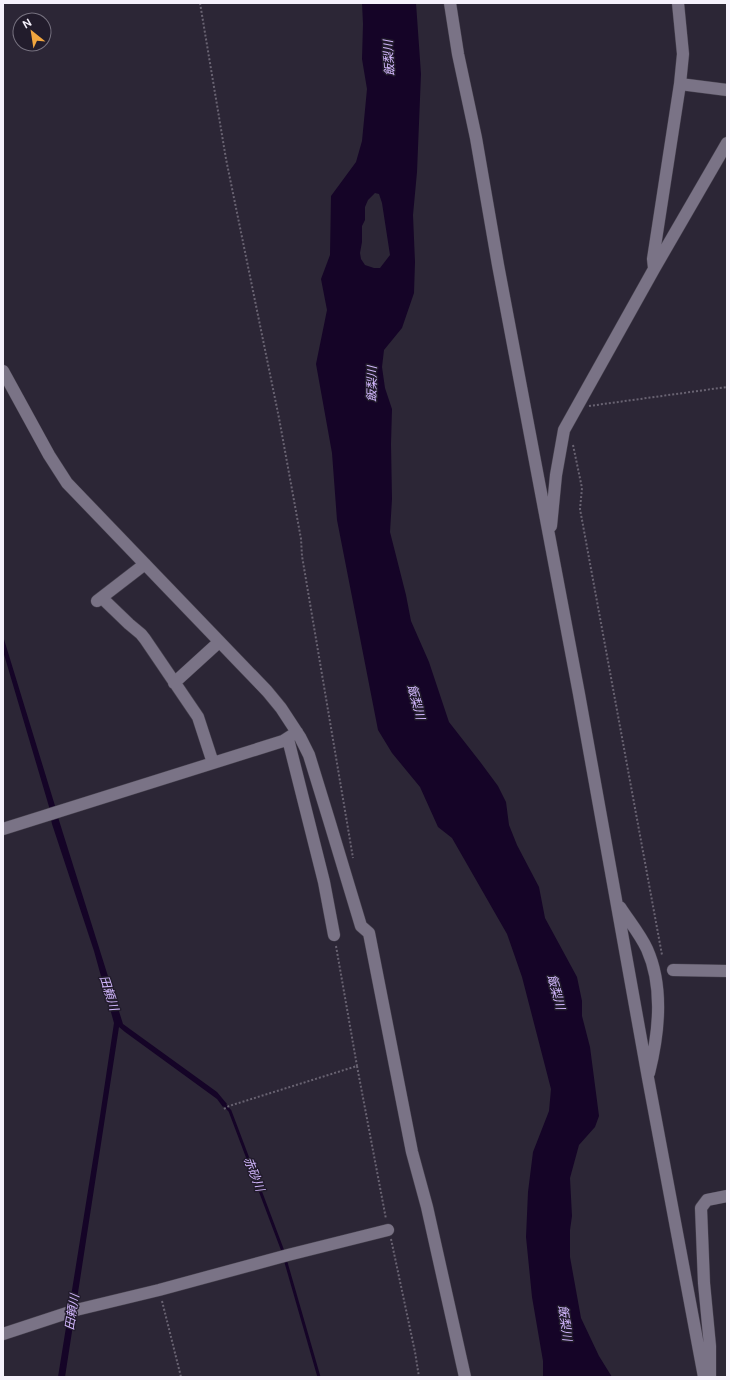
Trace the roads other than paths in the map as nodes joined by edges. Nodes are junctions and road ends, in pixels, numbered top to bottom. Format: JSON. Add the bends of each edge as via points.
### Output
{"nodes":[{"id":1,"x":450,"y":3,"type":"edge"},
{"id":2,"x":678,"y":3,"type":"edge"},
{"id":3,"x":680,"y":84,"type":"junction"},
{"id":4,"x":727,"y":90,"type":"edge"},
{"id":5,"x":727,"y":143,"type":"edge"},
{"id":6,"x":654,"y":269,"type":"junction"},
{"id":7,"x":3,"y":371,"type":"edge"},
{"id":8,"x":550,"y":543,"type":"junction"},
{"id":9,"x":145,"y":564,"type":"junction"},
{"id":10,"x":220,"y":642,"type":"junction"},
{"id":11,"x":174,"y":683,"type":"junction"},
{"id":12,"x":292,"y":736,"type":"junction"},
{"id":13,"x":213,"y":763,"type":"junction"},
{"id":14,"x":3,"y":829,"type":"edge"},
{"id":15,"x":617,"y":903,"type":"junction"},
{"id":16,"x":334,"y":935,"type":"road end"},
{"id":17,"x":662,"y":968,"type":"junction"},
{"id":18,"x":727,"y":971,"type":"edge"},
{"id":19,"x":648,"y":1078,"type":"junction"},
{"id":20,"x":727,"y":1196,"type":"edge"},
{"id":21,"x":388,"y":1230,"type":"road end"},
{"id":22,"x":3,"y":1334,"type":"edge"},
{"id":23,"x":465,"y":1377,"type":"edge"},
{"id":24,"x":704,"y":1377,"type":"edge"},
{"id":25,"x":710,"y":1377,"type":"edge"}],
"edges":[{"from":1,"to":8,"type":"street"},
{"from":2,"to":3,"type":"street","via":[[683,54]]},
{"from":3,"to":4,"type":"street"},
{"from":3,"to":6,"type":"street","via":[[653,259]]},
{"from":5,"to":6,"type":"street"},
{"from":6,"to":8,"type":"street","via":[[564,430],[556,475]]},
{"from":7,"to":9,"type":"street","via":[[63,479]]},
{"from":8,"to":15,"type":"street"},
{"from":9,"to":10,"type":"street"},
{"from":9,"to":11,"type":"street","via":[[100,599],[141,634]]},
{"from":10,"to":11,"type":"street"},
{"from":10,"to":12,"type":"street","via":[[281,708]]},
{"from":11,"to":13,"type":"street","via":[[198,717]]},
{"from":12,"to":13,"type":"street"},
{"from":12,"to":16,"type":"street"},
{"from":12,"to":23,"type":"street","via":[[303,743],[312,766],[361,926],[369,933],[412,1152]]},
{"from":13,"to":14,"type":"street"},
{"from":15,"to":17,"type":"street"},
{"from":15,"to":19,"type":"street"},
{"from":17,"to":18,"type":"street"},
{"from":17,"to":19,"type":"street","via":[[658,1024]]},
{"from":19,"to":24,"type":"street"},
{"from":20,"to":25,"type":"street","via":[[707,1200],[701,1208]]},
{"from":21,"to":22,"type":"street","via":[[72,1312]]}]}
